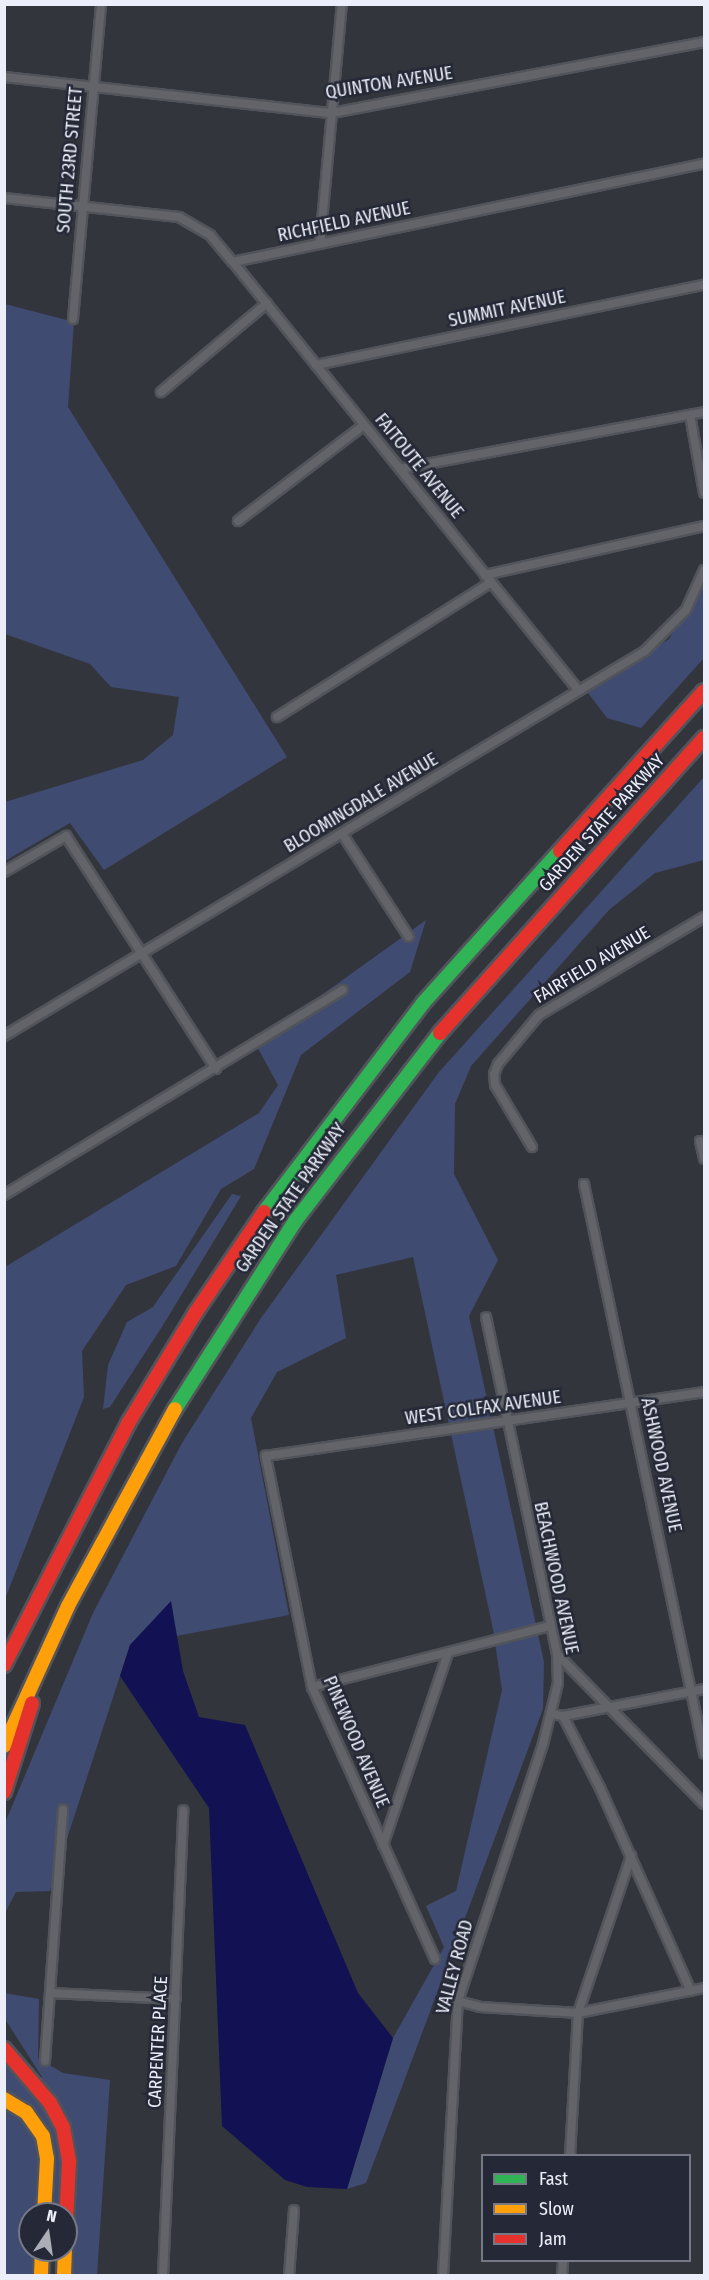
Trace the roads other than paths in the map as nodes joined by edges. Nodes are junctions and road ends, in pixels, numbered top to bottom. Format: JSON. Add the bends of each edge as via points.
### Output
{"nodes":[{"id":1,"x":101,"y":4,"type":"edge"},
{"id":2,"x":342,"y":4,"type":"edge"},
{"id":3,"x":705,"y":42,"type":"edge"},
{"id":4,"x":4,"y":77,"type":"edge"},
{"id":5,"x":93,"y":87,"type":"junction"},
{"id":6,"x":332,"y":113,"type":"junction"},
{"id":7,"x":705,"y":164,"type":"edge"},
{"id":8,"x":4,"y":198,"type":"edge"},
{"id":9,"x":81,"y":206,"type":"junction"},
{"id":10,"x":320,"y":244,"type":"junction"},
{"id":11,"x":233,"y":262,"type":"junction"},
{"id":12,"x":705,"y":285,"type":"edge"},
{"id":13,"x":267,"y":303,"type":"junction"},
{"id":14,"x":73,"y":319,"type":"dead end"},
{"id":15,"x":316,"y":365,"type":"junction"},
{"id":16,"x":161,"y":392,"type":"dead end"},
{"id":17,"x":705,"y":412,"type":"edge"},
{"id":18,"x":690,"y":415,"type":"junction"},
{"id":19,"x":364,"y":424,"type":"junction"},
{"id":20,"x":400,"y":469,"type":"junction"},
{"id":21,"x":705,"y":493,"type":"edge"},
{"id":22,"x":238,"y":521,"type":"dead end"},
{"id":23,"x":705,"y":526,"type":"edge"},
{"id":24,"x":705,"y":570,"type":"edge"},
{"id":25,"x":488,"y":579,"type":"junction"},
{"id":26,"x":579,"y":691,"type":"junction"},
{"id":27,"x":705,"y":691,"type":"edge"},
{"id":28,"x":277,"y":717,"type":"dead end"},
{"id":29,"x":705,"y":738,"type":"edge"},
{"id":30,"x":343,"y":835,"type":"junction"},
{"id":31,"x":4,"y":872,"type":"edge"},
{"id":32,"x":705,"y":917,"type":"edge"},
{"id":33,"x":409,"y":936,"type":"dead end"},
{"id":34,"x":141,"y":953,"type":"junction"},
{"id":35,"x":343,"y":990,"type":"dead end"},
{"id":36,"x":4,"y":1036,"type":"edge"},
{"id":37,"x":216,"y":1069,"type":"junction"},
{"id":38,"x":700,"y":1141,"type":"dead end"},
{"id":39,"x":532,"y":1147,"type":"dead end"},
{"id":40,"x":705,"y":1159,"type":"edge"},
{"id":41,"x":584,"y":1184,"type":"dead end"},
{"id":42,"x":4,"y":1195,"type":"edge"},
{"id":43,"x":486,"y":1317,"type":"dead end"},
{"id":44,"x":705,"y":1392,"type":"edge"},
{"id":45,"x":630,"y":1403,"type":"junction"},
{"id":46,"x":507,"y":1421,"type":"junction"},
{"id":47,"x":266,"y":1456,"type":"joint"},
{"id":48,"x":550,"y":1626,"type":"junction"},
{"id":49,"x":51,"y":1641,"type":"junction"},
{"id":50,"x":448,"y":1653,"type":"junction"},
{"id":51,"x":557,"y":1654,"type":"junction"},
{"id":52,"x":4,"y":1665,"type":"edge"},
{"id":53,"x":312,"y":1688,"type":"junction"},
{"id":54,"x":705,"y":1689,"type":"edge"},
{"id":55,"x":693,"y":1692,"type":"junction"},
{"id":56,"x":612,"y":1709,"type":"junction"},
{"id":57,"x":552,"y":1714,"type":"junction"},
{"id":58,"x":563,"y":1716,"type":"junction"},
{"id":59,"x":4,"y":1746,"type":"edge"},
{"id":60,"x":705,"y":1753,"type":"edge"},
{"id":61,"x":4,"y":1792,"type":"edge"},
{"id":62,"x":705,"y":1804,"type":"edge"},
{"id":63,"x":63,"y":1810,"type":"dead end"},
{"id":64,"x":183,"y":1810,"type":"dead end"},
{"id":65,"x":382,"y":1845,"type":"junction"},
{"id":66,"x":631,"y":1856,"type":"junction"},
{"id":67,"x":435,"y":1959,"type":"dead end"},
{"id":68,"x":705,"y":1988,"type":"edge"},
{"id":69,"x":692,"y":1991,"type":"junction"},
{"id":70,"x":50,"y":1993,"type":"junction"},
{"id":71,"x":176,"y":2000,"type":"junction"},
{"id":72,"x":458,"y":2001,"type":"junction"},
{"id":73,"x":578,"y":2013,"type":"junction"},
{"id":74,"x":4,"y":2049,"type":"edge"},
{"id":75,"x":45,"y":2061,"type":"dead end"},
{"id":76,"x":4,"y":2099,"type":"edge"},
{"id":77,"x":570,"y":2154,"type":"edge"},
{"id":78,"x":45,"y":2202,"type":"edge"},
{"id":79,"x":67,"y":2202,"type":"edge"},
{"id":80,"x":294,"y":2210,"type":"dead end"},
{"id":81,"x":163,"y":2276,"type":"edge"},
{"id":82,"x":289,"y":2276,"type":"edge"},
{"id":83,"x":443,"y":2276,"type":"edge"}],
"edges":[{"from":1,"to":5,"type":"street","name":"SOUTH 23RD STREET"},
{"from":2,"to":6,"type":"street"},
{"from":3,"to":6,"type":"street","name":"QUINTON AVENUE"},
{"from":4,"to":5,"type":"street","name":"QUINTON AVENUE"},
{"from":5,"to":6,"type":"street","name":"QUINTON AVENUE"},
{"from":5,"to":9,"type":"street","name":"SOUTH 23RD STREET"},
{"from":6,"to":10,"type":"street"},
{"from":7,"to":10,"type":"street","name":"RICHFIELD AVENUE"},
{"from":8,"to":9,"type":"street"},
{"from":9,"to":11,"type":"street","via":[[179,217],[210,235]]},
{"from":9,"to":14,"type":"street","name":"SOUTH 23RD STREET"},
{"from":10,"to":11,"type":"street","name":"RICHFIELD AVENUE"},
{"from":11,"to":13,"type":"street","name":"FAITOUTE AVENUE"},
{"from":12,"to":15,"type":"street","name":"SUMMIT AVENUE"},
{"from":13,"to":15,"type":"street","name":"FAITOUTE AVENUE"},
{"from":13,"to":16,"type":"street"},
{"from":15,"to":19,"type":"street","name":"FAITOUTE AVENUE"},
{"from":17,"to":18,"type":"street"},
{"from":18,"to":20,"type":"street"},
{"from":18,"to":21,"type":"street"},
{"from":19,"to":20,"type":"street","name":"FAITOUTE AVENUE"},
{"from":19,"to":22,"type":"street"},
{"from":20,"to":25,"type":"street","name":"FAITOUTE AVENUE"},
{"from":23,"to":25,"type":"street"},
{"from":24,"to":26,"type":"street","name":"BLOOMINGDALE AVENUE","via":[[694,598],[668,633]]},
{"from":25,"to":26,"type":"street","name":"FAITOUTE AVENUE"},
{"from":25,"to":28,"type":"street"},
{"from":26,"to":30,"type":"street","name":"BLOOMINGDALE AVENUE"},
{"from":27,"to":52,"type":"highway","name":"GARDEN STATE PARKWAY","via":[[430,995],[292,1171],[196,1312],[129,1422]]},
{"from":29,"to":49,"type":"highway","name":"GARDEN STATE PARKWAY","via":[[465,1003],[369,1121],[296,1220],[154,1444]]},
{"from":30,"to":33,"type":"street"},
{"from":30,"to":34,"type":"street","name":"BLOOMINGDALE AVENUE"},
{"from":31,"to":34,"type":"street","via":[[66,836]]},
{"from":32,"to":39,"type":"street","name":"FAIRFIELD AVENUE","via":[[539,1015],[498,1064],[495,1085]]},
{"from":34,"to":36,"type":"street","name":"BLOOMINGDALE AVENUE"},
{"from":34,"to":37,"type":"street"},
{"from":35,"to":37,"type":"street"},
{"from":37,"to":42,"type":"street"},
{"from":38,"to":40,"type":"street"},
{"from":41,"to":45,"type":"street","name":"ASHWOOD AVENUE"},
{"from":43,"to":46,"type":"street","name":"BEACHWOOD AVENUE"},
{"from":44,"to":45,"type":"street","name":"WEST COLFAX AVENUE"},
{"from":45,"to":46,"type":"street","name":"WEST COLFAX AVENUE"},
{"from":45,"to":55,"type":"street","name":"ASHWOOD AVENUE"},
{"from":46,"to":47,"type":"street","name":"WEST COLFAX AVENUE"},
{"from":46,"to":48,"type":"street","name":"BEACHWOOD AVENUE"},
{"from":47,"to":53,"type":"street","name":"PINEWOOD AVENUE"},
{"from":48,"to":50,"type":"street"},
{"from":48,"to":51,"type":"street","name":"BEACHWOOD AVENUE"},
{"from":49,"to":59,"type":"highway","name":"GARDEN STATE PARKWAY"},
{"from":49,"to":61,"type":"highway"},
{"from":50,"to":53,"type":"street"},
{"from":50,"to":65,"type":"street"},
{"from":51,"to":56,"type":"street"},
{"from":51,"to":57,"type":"street","name":"BEACHWOOD AVENUE","via":[[558,1683]]},
{"from":53,"to":65,"type":"street","name":"PINEWOOD AVENUE"},
{"from":54,"to":55,"type":"street"},
{"from":55,"to":56,"type":"street"},
{"from":55,"to":60,"type":"street","name":"ASHWOOD AVENUE"},
{"from":56,"to":58,"type":"street"},
{"from":56,"to":62,"type":"street"},
{"from":57,"to":58,"type":"street"},
{"from":57,"to":72,"type":"street","name":"VALLEY ROAD"},
{"from":58,"to":66,"type":"street"},
{"from":63,"to":70,"type":"street"},
{"from":64,"to":71,"type":"street","name":"CARPENTER PLACE"},
{"from":65,"to":67,"type":"street","name":"PINEWOOD AVENUE"},
{"from":66,"to":69,"type":"street"},
{"from":66,"to":73,"type":"street"},
{"from":68,"to":69,"type":"street"},
{"from":69,"to":73,"type":"street"},
{"from":70,"to":71,"type":"street"},
{"from":70,"to":75,"type":"street"},
{"from":71,"to":81,"type":"street","name":"CARPENTER PLACE"},
{"from":72,"to":73,"type":"street","via":[[480,2007]]},
{"from":72,"to":83,"type":"street","name":"VALLEY ROAD"},
{"from":73,"to":77,"type":"street"},
{"from":74,"to":79,"type":"highway","via":[[50,2103],[63,2127],[69,2162]]},
{"from":76,"to":78,"type":"highway","via":[[26,2112],[43,2136],[47,2159]]},
{"from":80,"to":82,"type":"street"}]}
